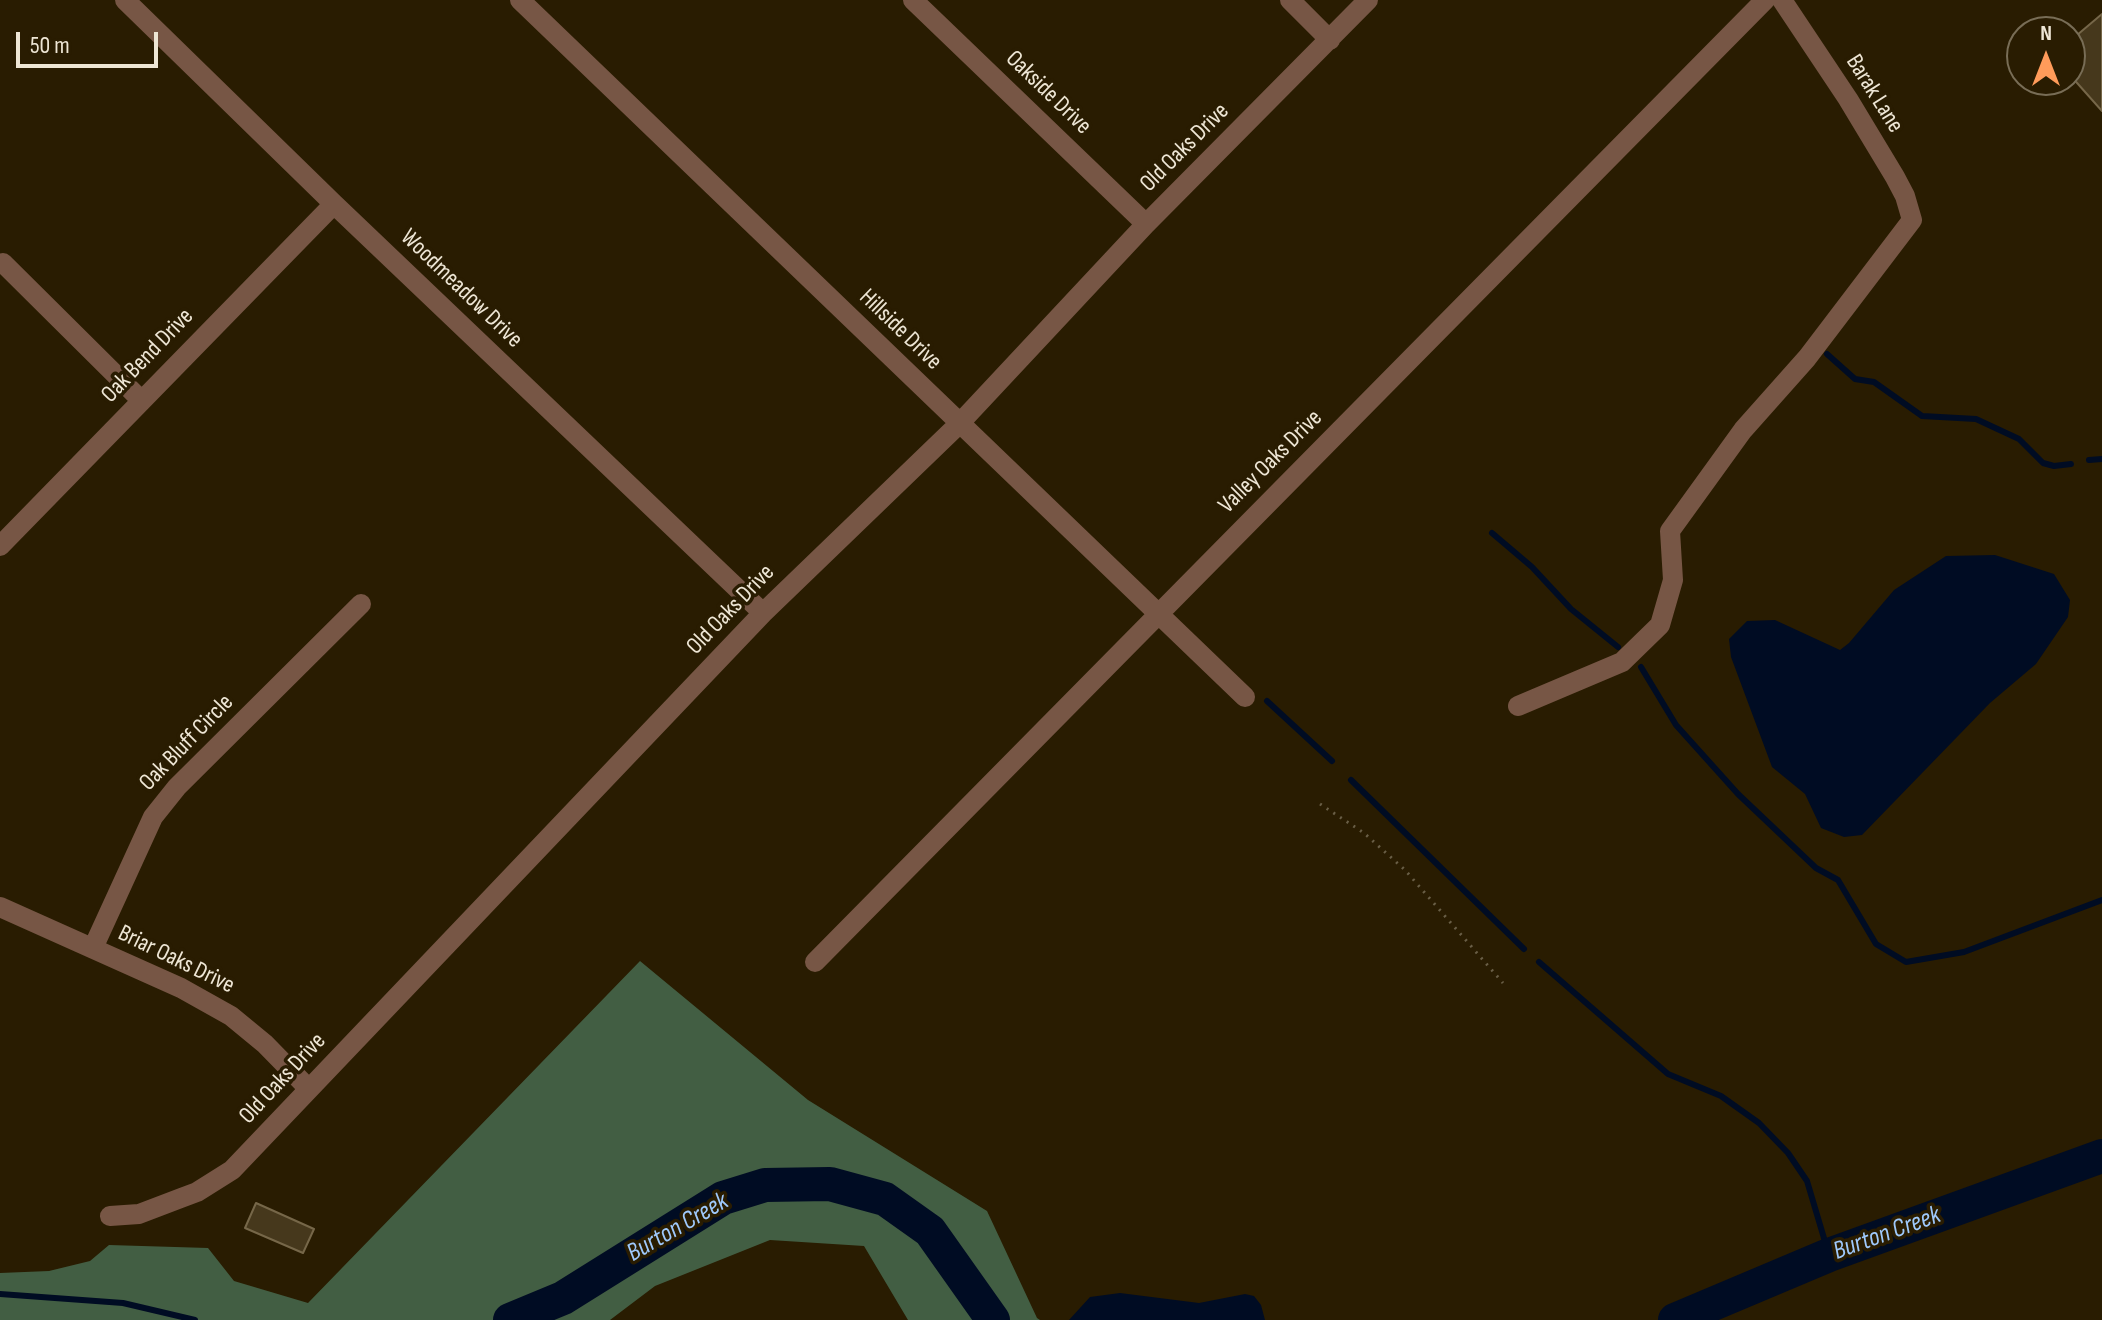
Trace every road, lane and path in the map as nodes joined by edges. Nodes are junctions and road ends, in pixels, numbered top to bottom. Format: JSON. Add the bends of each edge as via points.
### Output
{"nodes":[{"id":1,"x":125,"y":0,"type":"edge"},
{"id":2,"x":520,"y":0,"type":"edge"},
{"id":3,"x":913,"y":0,"type":"edge"},
{"id":4,"x":1290,"y":0,"type":"edge"},
{"id":5,"x":1368,"y":0,"type":"edge"},
{"id":6,"x":1765,"y":0,"type":"edge"},
{"id":7,"x":1782,"y":0,"type":"edge"},
{"id":8,"x":1330,"y":40,"type":"junction"},
{"id":9,"x":334,"y":204,"type":"junction"},
{"id":10,"x":1146,"y":224,"type":"junction"},
{"id":11,"x":3,"y":263,"type":"dead end"},
{"id":12,"x":141,"y":400,"type":"junction"},
{"id":13,"x":959,"y":424,"type":"junction"},
{"id":14,"x":0,"y":546,"type":"edge"},
{"id":15,"x":361,"y":604,"type":"dead end"},
{"id":16,"x":763,"y":613,"type":"junction"},
{"id":17,"x":1158,"y":614,"type":"junction"},
{"id":18,"x":1245,"y":697,"type":"dead end"},
{"id":19,"x":1518,"y":706,"type":"dead end"},
{"id":20,"x":1320,"y":804,"type":"dead end"},
{"id":21,"x":0,"y":907,"type":"edge"},
{"id":22,"x":93,"y":948,"type":"junction"},
{"id":23,"x":815,"y":962,"type":"dead end"},
{"id":24,"x":1503,"y":983,"type":"dead end"},
{"id":25,"x":309,"y":1089,"type":"junction"},
{"id":26,"x":110,"y":1216,"type":"dead end"}],
"edges":[{"from":1,"to":9,"type":"street","name":"Woodmeadow Drive"},
{"from":2,"to":13,"type":"street","name":"Hillside Drive"},
{"from":3,"to":10,"type":"street","name":"Oakside Drive"},
{"from":4,"to":8,"type":"street"},
{"from":5,"to":8,"type":"street","name":"Old Oaks Drive"},
{"from":6,"to":17,"type":"street","name":"Valley Oaks Drive"},
{"from":7,"to":19,"type":"street","name":"Barak Lane","via":[[1895,177],[1912,220],[1807,358],[1743,430],[1670,531],[1673,580],[1660,625],[1622,662]]},
{"from":8,"to":10,"type":"street","name":"Old Oaks Drive"},
{"from":9,"to":12,"type":"street","name":"Oak Bend Drive"},
{"from":9,"to":16,"type":"street","name":"Woodmeadow Drive"},
{"from":10,"to":13,"type":"street","name":"Old Oaks Drive"},
{"from":11,"to":12,"type":"street"},
{"from":12,"to":14,"type":"street","name":"Oak Bend Drive"},
{"from":13,"to":16,"type":"street","name":"Old Oaks Drive"},
{"from":13,"to":17,"type":"street","name":"Hillside Drive"},
{"from":15,"to":22,"type":"street","name":"Oak Bluff Circle","via":[[153,817]]},
{"from":16,"to":25,"type":"street","name":"Old Oaks Drive"},
{"from":17,"to":18,"type":"street","name":"Hillside Drive"},
{"from":17,"to":23,"type":"street","name":"Valley Oaks Drive"},
{"from":20,"to":24,"type":"path","via":[[1364,833],[1405,870]]},
{"from":21,"to":22,"type":"street","name":"Briar Oaks Drive"},
{"from":22,"to":25,"type":"street","name":"Briar Oaks Drive","via":[[231,1016]]},
{"from":25,"to":26,"type":"street","name":"Old Oaks Drive","via":[[232,1170],[197,1192],[139,1214]]}]}
